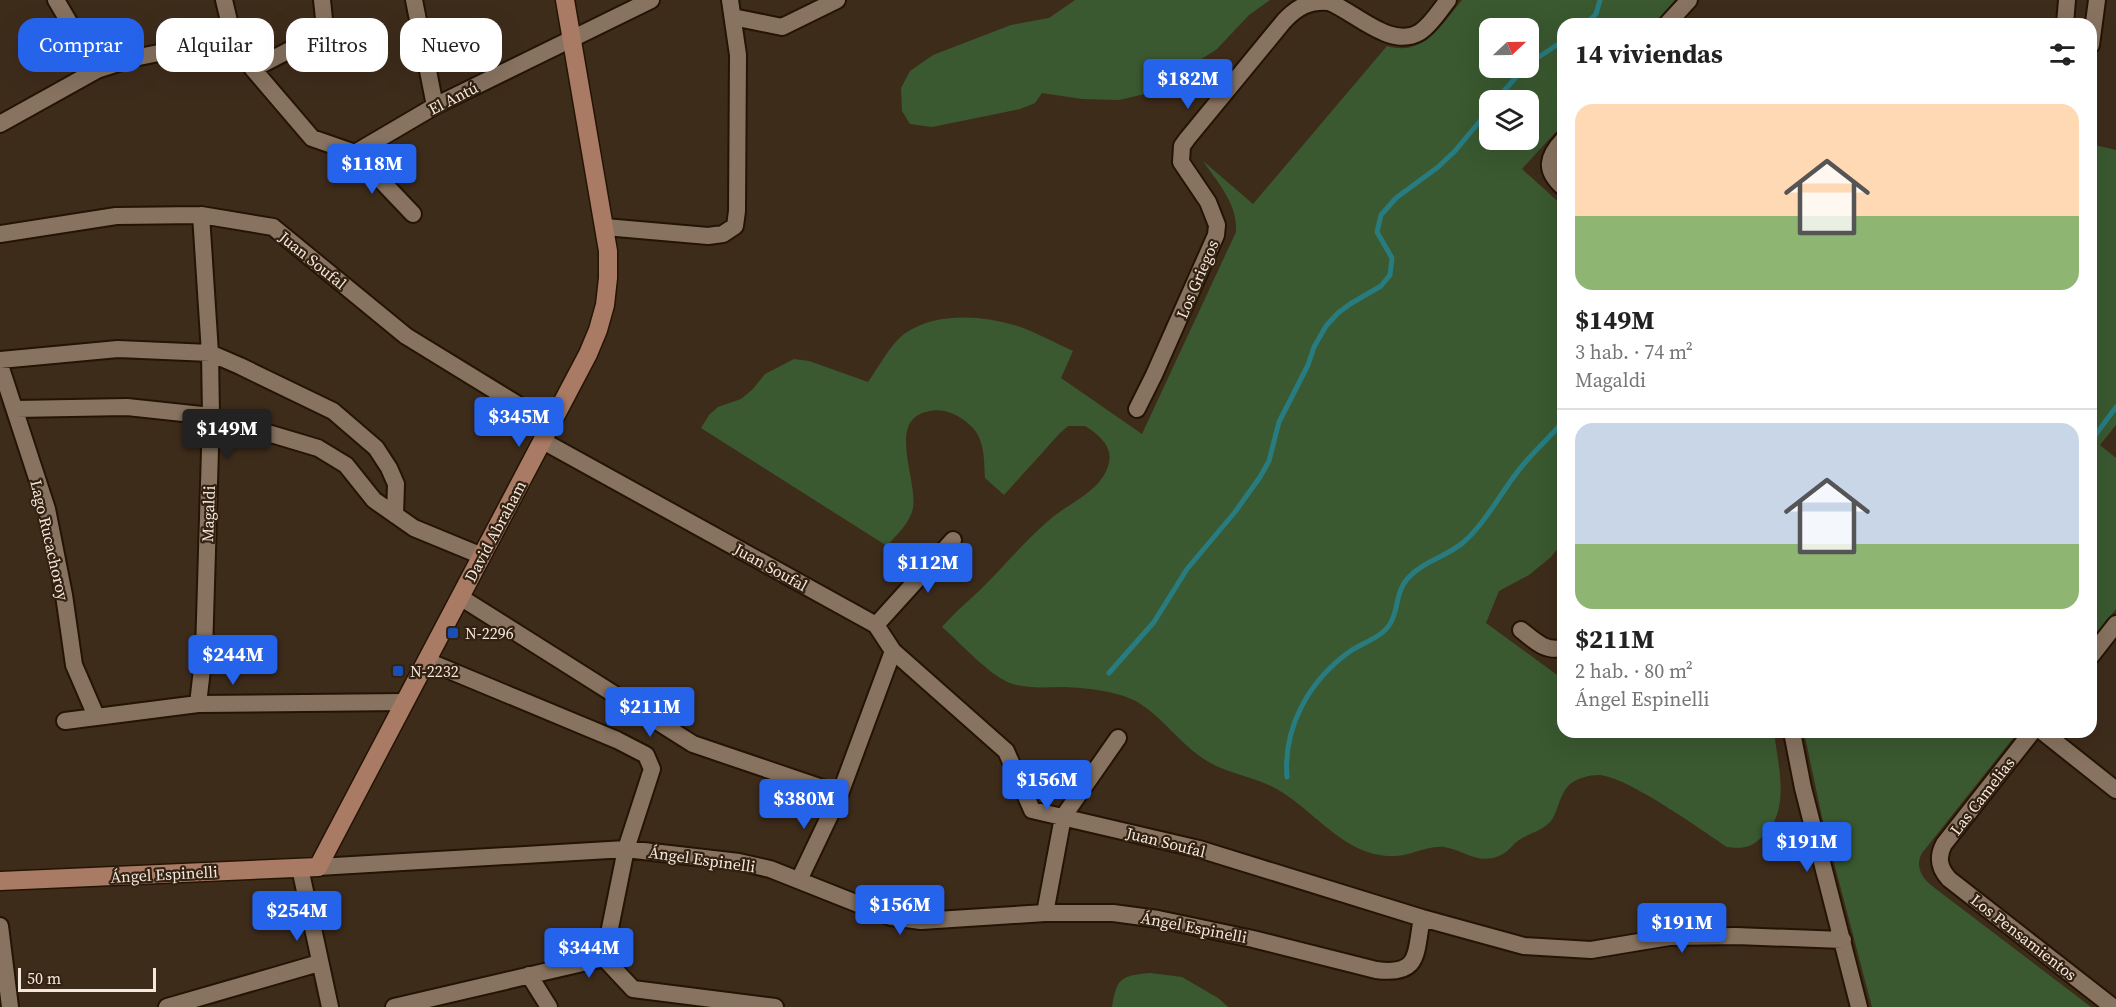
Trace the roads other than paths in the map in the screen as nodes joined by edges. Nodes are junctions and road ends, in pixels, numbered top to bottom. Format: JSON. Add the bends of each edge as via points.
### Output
{"nodes":[{"id":1,"x":56,"y":0,"type":"edge"},
{"id":2,"x":224,"y":0,"type":"edge"},
{"id":3,"x":322,"y":0,"type":"edge"},
{"id":4,"x":414,"y":0,"type":"edge"},
{"id":5,"x":565,"y":0,"type":"edge"},
{"id":6,"x":651,"y":0,"type":"edge"},
{"id":7,"x":730,"y":0,"type":"edge"},
{"id":8,"x":837,"y":0,"type":"edge"},
{"id":9,"x":1448,"y":0,"type":"edge"},
{"id":10,"x":1689,"y":0,"type":"edge"},
{"id":11,"x":2067,"y":0,"type":"edge"},
{"id":12,"x":2097,"y":0,"type":"edge"},
{"id":13,"x":733,"y":17,"type":"junction"},
{"id":14,"x":67,"y":18,"type":"edge"},
{"id":15,"x":228,"y":18,"type":"edge"},
{"id":16,"x":1672,"y":18,"type":"edge"},
{"id":17,"x":2066,"y":18,"type":"edge"},
{"id":18,"x":2095,"y":18,"type":"edge"},
{"id":19,"x":572,"y":40,"type":"junction"},
{"id":20,"x":274,"y":58,"type":"edge"},
{"id":21,"x":93,"y":72,"type":"edge"},
{"id":22,"x":256,"y":72,"type":"edge"},
{"id":23,"x":435,"y":106,"type":"junction"},
{"id":24,"x":0,"y":124,"type":"edge"},
{"id":25,"x":1557,"y":147,"type":"edge"},
{"id":26,"x":355,"y":153,"type":"junction"},
{"id":27,"x":1557,"y":180,"type":"edge"},
{"id":28,"x":413,"y":214,"type":"dead end"},
{"id":29,"x":201,"y":215,"type":"junction"},
{"id":30,"x":605,"y":226,"type":"junction"},
{"id":31,"x":0,"y":234,"type":"edge"},
{"id":32,"x":210,"y":353,"type":"junction"},
{"id":33,"x":0,"y":360,"type":"edge"},
{"id":34,"x":0,"y":365,"type":"edge"},
{"id":35,"x":1137,"y":408,"type":"dead end"},
{"id":36,"x":15,"y":409,"type":"junction"},
{"id":37,"x":211,"y":416,"type":"junction"},
{"id":38,"x":547,"y":433,"type":"junction"},
{"id":39,"x":395,"y":515,"type":"junction"},
{"id":40,"x":953,"y":540,"type":"dead end"},
{"id":41,"x":482,"y":556,"type":"junction"},
{"id":42,"x":460,"y":597,"type":"junction"},
{"id":43,"x":2116,"y":624,"type":"edge"},
{"id":44,"x":876,"y":625,"type":"junction"},
{"id":45,"x":1521,"y":630,"type":"dead end"},
{"id":46,"x":1557,"y":648,"type":"edge"},
{"id":47,"x":2097,"y":648,"type":"edge"},
{"id":48,"x":893,"y":651,"type":"junction"},
{"id":49,"x":427,"y":661,"type":"junction"},
{"id":50,"x":405,"y":702,"type":"junction"},
{"id":51,"x":198,"y":704,"type":"junction"},
{"id":52,"x":96,"y":716,"type":"junction"},
{"id":53,"x":65,"y":721,"type":"dead end"},
{"id":54,"x":1118,"y":738,"type":"dead end"},
{"id":55,"x":1793,"y":738,"type":"edge"},
{"id":56,"x":2027,"y":738,"type":"edge"},
{"id":57,"x":2051,"y":738,"type":"edge"},
{"id":58,"x":2116,"y":790,"type":"edge"},
{"id":59,"x":840,"y":794,"type":"junction"},
{"id":60,"x":1063,"y":817,"type":"junction"},
{"id":61,"x":626,"y":849,"type":"junction"},
{"id":62,"x":1940,"y":863,"type":"joint"},
{"id":63,"x":309,"y":868,"type":"junction"},
{"id":64,"x":799,"y":880,"type":"junction"},
{"id":65,"x":0,"y":881,"type":"edge"},
{"id":66,"x":1045,"y":913,"type":"junction"},
{"id":67,"x":1422,"y":918,"type":"junction"},
{"id":68,"x":0,"y":926,"type":"edge"},
{"id":69,"x":1843,"y":940,"type":"junction"},
{"id":70,"x":604,"y":958,"type":"junction"},
{"id":71,"x":319,"y":963,"type":"junction"},
{"id":72,"x":529,"y":975,"type":"junction"},
{"id":73,"x":10,"y":1007,"type":"edge"},
{"id":74,"x":167,"y":1007,"type":"edge"},
{"id":75,"x":330,"y":1007,"type":"edge"},
{"id":76,"x":394,"y":1007,"type":"edge"},
{"id":77,"x":549,"y":1007,"type":"edge"},
{"id":78,"x":775,"y":1007,"type":"edge"},
{"id":79,"x":1859,"y":1007,"type":"edge"},
{"id":80,"x":2113,"y":1007,"type":"edge"}],
"edges":[{"from":1,"to":14,"type":"street"},
{"from":2,"to":15,"type":"street"},
{"from":3,"to":20,"type":"street","via":[[322,31]]},
{"from":4,"to":23,"type":"street"},
{"from":5,"to":19,"type":"main road","name":"David Abraham"},
{"from":6,"to":19,"type":"street","name":"El Antú"},
{"from":7,"to":13,"type":"street"},
{"from":8,"to":13,"type":"street","via":[[782,27]]},
{"from":9,"to":35,"type":"street","name":"Los Griegos","via":[[1420,32],[1403,37],[1385,33],[1329,2],[1320,0],[1301,6],[1284,21],[1187,139],[1182,146],[1181,162],[1208,202],[1216,235]]},
{"from":10,"to":16,"type":"street"},
{"from":11,"to":17,"type":"street"},
{"from":12,"to":18,"type":"street"},
{"from":13,"to":30,"type":"street","via":[[738,77],[735,226],[723,234],[708,236]]},
{"from":19,"to":23,"type":"street","name":"El Antú"},
{"from":19,"to":30,"type":"main road","name":"David Abraham"},
{"from":21,"to":24,"type":"street"},
{"from":22,"to":26,"type":"street","via":[[312,138]]},
{"from":23,"to":26,"type":"street","name":"El Antú"},
{"from":25,"to":27,"type":"street","via":[[1549,166]]},
{"from":26,"to":28,"type":"street"},
{"from":29,"to":31,"type":"street","name":"Juan Soufal","via":[[116,216]]},
{"from":29,"to":32,"type":"street","name":"Magaldi"},
{"from":29,"to":38,"type":"street","name":"Juan Soufal","via":[[273,227],[406,336]]},
{"from":30,"to":38,"type":"main road","name":"David Abraham","via":[[608,278],[598,330]]},
{"from":32,"to":33,"type":"street","via":[[118,350]]},
{"from":32,"to":37,"type":"street","name":"Magaldi"},
{"from":32,"to":39,"type":"street","via":[[333,411],[376,448],[396,484]]},
{"from":34,"to":36,"type":"street","name":"Lago Rucachoroy"},
{"from":36,"to":37,"type":"street","via":[[127,406]]},
{"from":36,"to":52,"type":"street","name":"Lago Rucachoroy","via":[[47,509],[74,665]]},
{"from":37,"to":39,"type":"street","via":[[318,448],[346,465],[374,500]]},
{"from":37,"to":51,"type":"street","name":"Magaldi","via":[[204,652]]},
{"from":38,"to":41,"type":"main road","name":"David Abraham"},
{"from":38,"to":44,"type":"street","name":"Juan Soufal"},
{"from":39,"to":41,"type":"street","via":[[414,528]]},
{"from":40,"to":44,"type":"street"},
{"from":41,"to":42,"type":"main road","name":"David Abraham"},
{"from":42,"to":49,"type":"main road","name":"David Abraham"},
{"from":42,"to":59,"type":"street","via":[[693,744]]},
{"from":43,"to":47,"type":"street"},
{"from":44,"to":48,"type":"street","name":"Juan Soufal"},
{"from":45,"to":46,"type":"street","via":[[1539,645]]},
{"from":48,"to":59,"type":"street"},
{"from":48,"to":60,"type":"street","name":"Juan Soufal","via":[[1006,752],[1032,810]]},
{"from":49,"to":50,"type":"main road","name":"David Abraham"},
{"from":49,"to":61,"type":"street","via":[[646,755],[652,769]]},
{"from":50,"to":51,"type":"street"},
{"from":50,"to":63,"type":"main road","name":"David Abraham"},
{"from":51,"to":52,"type":"street"},
{"from":52,"to":53,"type":"street"},
{"from":54,"to":60,"type":"street"},
{"from":55,"to":69,"type":"street"},
{"from":56,"to":62,"type":"street","name":"Las Camelias","via":[[1944,844]]},
{"from":57,"to":58,"type":"street"},
{"from":59,"to":64,"type":"street"},
{"from":60,"to":66,"type":"street"},
{"from":60,"to":67,"type":"street","name":"Juan Soufal","via":[[1199,849]]},
{"from":61,"to":63,"type":"street","name":"Ángel Espinelli"},
{"from":61,"to":64,"type":"street","name":"Ángel Espinelli","via":[[739,862]]},
{"from":61,"to":70,"type":"street"},
{"from":62,"to":80,"type":"street","name":"Los Pensamientos","via":[[1949,879]]},
{"from":63,"to":65,"type":"main road","name":"Ángel Espinelli"},
{"from":63,"to":71,"type":"street"},
{"from":64,"to":66,"type":"street","name":"Ángel Espinelli","via":[[891,918],[954,920]]},
{"from":66,"to":67,"type":"street","name":"Ángel Espinelli","via":[[1113,913],[1158,919],[1391,972],[1404,970],[1413,963]]},
{"from":67,"to":69,"type":"street","name":"Juan Soufal","via":[[1524,946],[1591,950],[1669,937]]},
{"from":68,"to":73,"type":"street"},
{"from":69,"to":79,"type":"street"},
{"from":70,"to":72,"type":"street"},
{"from":70,"to":78,"type":"street","via":[[633,989]]},
{"from":71,"to":74,"type":"street"},
{"from":71,"to":75,"type":"street"},
{"from":72,"to":76,"type":"street"},
{"from":72,"to":77,"type":"street"}]}
